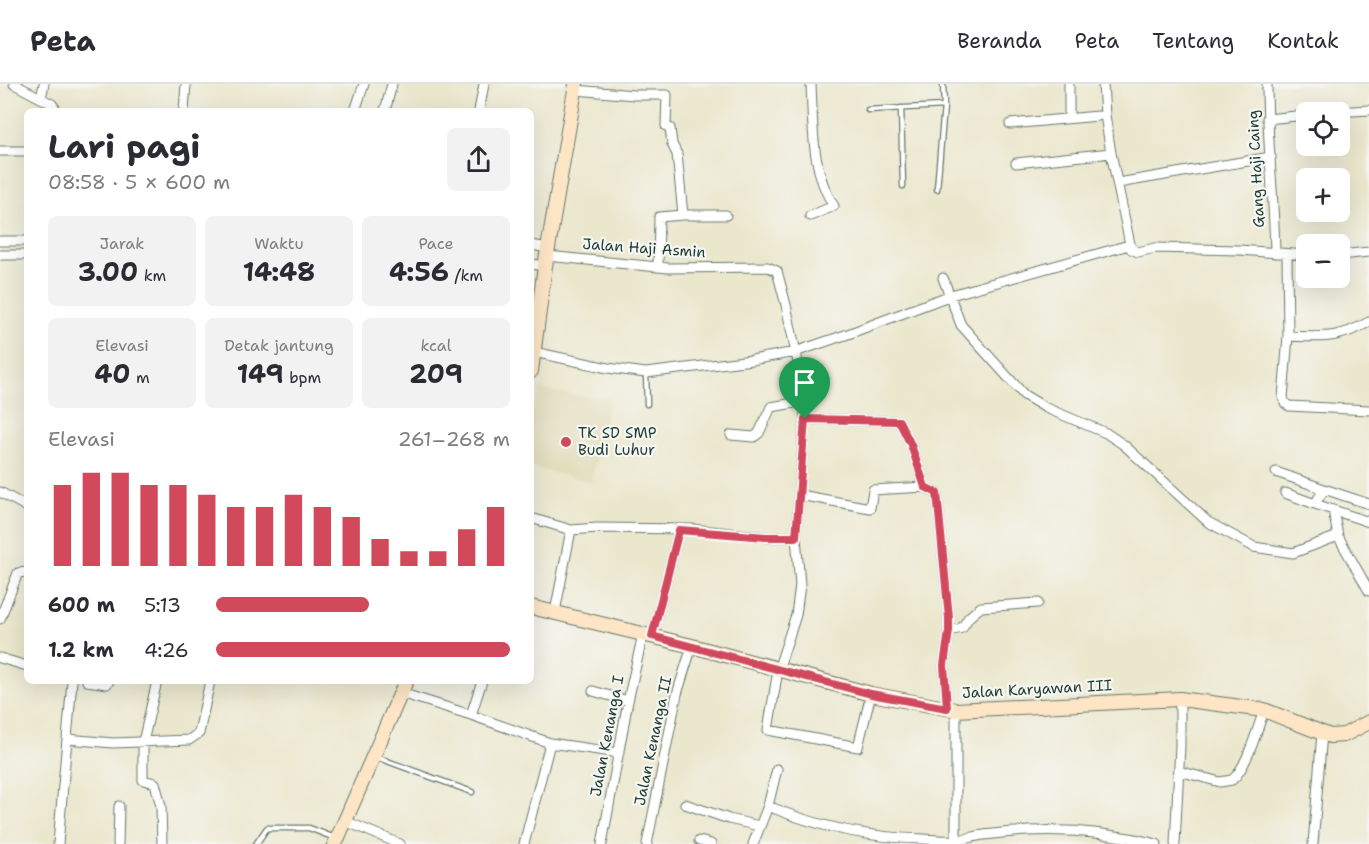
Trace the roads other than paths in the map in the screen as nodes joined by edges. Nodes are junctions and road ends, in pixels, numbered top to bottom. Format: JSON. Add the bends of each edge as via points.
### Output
{"nodes":[{"id":1,"x":44,"y":84,"type":"edge"},
{"id":2,"x":186,"y":84,"type":"edge"},
{"id":3,"x":364,"y":84,"type":"edge"},
{"id":4,"x":392,"y":84,"type":"edge"},
{"id":5,"x":484,"y":84,"type":"edge"},
{"id":6,"x":811,"y":84,"type":"edge"},
{"id":7,"x":943,"y":84,"type":"edge"},
{"id":8,"x":1069,"y":84,"type":"edge"},
{"id":9,"x":1103,"y":84,"type":"edge"},
{"id":10,"x":1267,"y":84,"type":"edge"},
{"id":11,"x":18,"y":85,"type":"edge"},
{"id":12,"x":576,"y":87,"type":"edge"},
{"id":13,"x":41,"y":98,"type":"junction"},
{"id":14,"x":944,"y":106,"type":"junction"},
{"id":15,"x":55,"y":108,"type":"edge"},
{"id":16,"x":184,"y":108,"type":"edge"},
{"id":17,"x":356,"y":108,"type":"edge"},
{"id":18,"x":386,"y":108,"type":"edge"},
{"id":19,"x":480,"y":108,"type":"edge"},
{"id":20,"x":901,"y":108,"type":"junction"},
{"id":21,"x":868,"y":110,"type":"dead end"},
{"id":22,"x":1369,"y":110,"type":"edge"},
{"id":23,"x":1350,"y":111,"type":"edge"},
{"id":24,"x":1098,"y":116,"type":"dead end"},
{"id":25,"x":1296,"y":116,"type":"edge"},
{"id":26,"x":1069,"y":118,"type":"junction"},
{"id":27,"x":1267,"y":119,"type":"junction"},
{"id":28,"x":1010,"y":124,"type":"dead end"},
{"id":29,"x":0,"y":151,"type":"edge"},
{"id":30,"x":24,"y":151,"type":"edge"},
{"id":31,"x":1111,"y":153,"type":"junction"},
{"id":32,"x":1272,"y":157,"type":"junction"},
{"id":33,"x":1016,"y":163,"type":"dead end"},
{"id":34,"x":1118,"y":183,"type":"junction"},
{"id":35,"x":903,"y":186,"type":"dead end"},
{"id":36,"x":937,"y":189,"type":"dead end"},
{"id":37,"x":683,"y":215,"type":"junction"},
{"id":38,"x":726,"y":215,"type":"dead end"},
{"id":39,"x":810,"y":216,"type":"dead end"},
{"id":40,"x":0,"y":241,"type":"edge"},
{"id":41,"x":24,"y":241,"type":"edge"},
{"id":42,"x":1130,"y":245,"type":"junction"},
{"id":43,"x":534,"y":247,"type":"edge"},
{"id":44,"x":1369,"y":252,"type":"edge"},
{"id":45,"x":1275,"y":253,"type":"junction"},
{"id":46,"x":1350,"y":254,"type":"edge"},
{"id":47,"x":0,"y":255,"type":"edge"},
{"id":48,"x":24,"y":255,"type":"edge"},
{"id":49,"x":1287,"y":255,"type":"junction"},
{"id":50,"x":1296,"y":255,"type":"edge"},
{"id":51,"x":547,"y":256,"type":"junction"},
{"id":52,"x":534,"y":262,"type":"edge"},
{"id":53,"x":658,"y":267,"type":"junction"},
{"id":54,"x":943,"y":278,"type":"dead end"},
{"id":55,"x":951,"y":295,"type":"junction"},
{"id":56,"x":1369,"y":322,"type":"edge"},
{"id":57,"x":1288,"y":336,"type":"junction"},
{"id":58,"x":534,"y":352,"type":"joint"},
{"id":59,"x":795,"y":352,"type":"junction"},
{"id":60,"x":646,"y":373,"type":"junction"},
{"id":61,"x":806,"y":401,"type":"junction"},
{"id":62,"x":647,"y":404,"type":"dead end"},
{"id":63,"x":1369,"y":410,"type":"edge"},
{"id":64,"x":805,"y":419,"type":"junction"},
{"id":65,"x":731,"y":435,"type":"dead end"},
{"id":66,"x":1276,"y":472,"type":"dead end"},
{"id":67,"x":925,"y":487,"type":"junction"},
{"id":68,"x":1324,"y":489,"type":"junction"},
{"id":69,"x":0,"y":492,"type":"edge"},
{"id":70,"x":1285,"y":494,"type":"dead end"},
{"id":71,"x":800,"y":495,"type":"junction"},
{"id":72,"x":1315,"y":504,"type":"junction"},
{"id":73,"x":1369,"y":504,"type":"edge"},
{"id":74,"x":24,"y":505,"type":"edge"},
{"id":75,"x":1332,"y":510,"type":"junction"},
{"id":76,"x":534,"y":519,"type":"edge"},
{"id":77,"x":1369,"y":522,"type":"edge"},
{"id":78,"x":571,"y":530,"type":"junction"},
{"id":79,"x":679,"y":530,"type":"junction"},
{"id":80,"x":796,"y":537,"type":"junction"},
{"id":81,"x":1338,"y":537,"type":"junction"},
{"id":82,"x":22,"y":573,"type":"edge"},
{"id":83,"x":1369,"y":591,"type":"edge"},
{"id":84,"x":1038,"y":603,"type":"dead end"},
{"id":85,"x":534,"y":608,"type":"edge"},
{"id":86,"x":555,"y":612,"type":"junction"},
{"id":87,"x":0,"y":619,"type":"edge"},
{"id":88,"x":949,"y":631,"type":"junction"},
{"id":89,"x":647,"y":635,"type":"junction"},
{"id":90,"x":692,"y":646,"type":"junction"},
{"id":91,"x":0,"y":658,"type":"edge"},
{"id":92,"x":24,"y":665,"type":"edge"},
{"id":93,"x":778,"y":670,"type":"junction"},
{"id":94,"x":72,"y":684,"type":"edge"},
{"id":95,"x":156,"y":684,"type":"edge"},
{"id":96,"x":209,"y":684,"type":"edge"},
{"id":97,"x":481,"y":684,"type":"edge"},
{"id":98,"x":403,"y":687,"type":"edge"},
{"id":99,"x":593,"y":691,"type":"dead end"},
{"id":100,"x":871,"y":694,"type":"junction"},
{"id":101,"x":1180,"y":699,"type":"junction"},
{"id":102,"x":628,"y":701,"type":"junction"},
{"id":103,"x":952,"y":709,"type":"junction"},
{"id":104,"x":1264,"y":710,"type":"junction"},
{"id":105,"x":471,"y":715,"type":"junction"},
{"id":106,"x":1369,"y":722,"type":"edge"},
{"id":107,"x":1322,"y":733,"type":"junction"},
{"id":108,"x":67,"y":739,"type":"junction"},
{"id":109,"x":143,"y":742,"type":"junction"},
{"id":110,"x":550,"y":743,"type":"junction"},
{"id":111,"x":619,"y":753,"type":"junction"},
{"id":112,"x":373,"y":756,"type":"junction"},
{"id":113,"x":777,"y":769,"type":"dead end"},
{"id":114,"x":1179,"y":771,"type":"junction"},
{"id":115,"x":472,"y":792,"type":"dead end"},
{"id":116,"x":686,"y":804,"type":"dead end"},
{"id":117,"x":119,"y":806,"type":"dead end"},
{"id":118,"x":768,"y":806,"type":"junction"},
{"id":119,"x":345,"y":821,"type":"junction"},
{"id":120,"x":759,"y":826,"type":"junction"},
{"id":121,"x":699,"y":840,"type":"dead end"},
{"id":122,"x":336,"y":842,"type":"edge"},
{"id":123,"x":956,"y":842,"type":"edge"},
{"id":124,"x":1151,"y":843,"type":"edge"},
{"id":125,"x":58,"y":844,"type":"edge"},
{"id":126,"x":118,"y":844,"type":"edge"},
{"id":127,"x":162,"y":844,"type":"edge"},
{"id":128,"x":256,"y":844,"type":"edge"},
{"id":129,"x":400,"y":844,"type":"edge"},
{"id":130,"x":524,"y":844,"type":"edge"},
{"id":131,"x":602,"y":844,"type":"edge"},
{"id":132,"x":647,"y":844,"type":"edge"},
{"id":133,"x":711,"y":844,"type":"edge"},
{"id":134,"x":753,"y":844,"type":"edge"},
{"id":135,"x":1175,"y":844,"type":"edge"},
{"id":136,"x":1312,"y":844,"type":"edge"}],
"edges":[{"from":1,"to":13,"type":"street"},
{"from":2,"to":16,"type":"street"},
{"from":3,"to":17,"type":"street"},
{"from":4,"to":18,"type":"street"},
{"from":5,"to":19,"type":"street"},
{"from":6,"to":39,"type":"street","via":[[818,164],[834,206]]},
{"from":7,"to":14,"type":"lane"},
{"from":8,"to":26,"type":"street"},
{"from":9,"to":31,"type":"street"},
{"from":10,"to":27,"type":"street","name":"Gang Haji Caing"},
{"from":11,"to":13,"type":"street"},
{"from":12,"to":37,"type":"street","via":[[667,95],[666,126],[677,154]]},
{"from":12,"to":51,"type":"street"},
{"from":13,"to":15,"type":"street"},
{"from":14,"to":20,"type":"lane"},
{"from":14,"to":36,"type":"lane"},
{"from":20,"to":21,"type":"lane"},
{"from":20,"to":35,"type":"lane"},
{"from":22,"to":23,"type":"street"},
{"from":24,"to":26,"type":"street"},
{"from":25,"to":27,"type":"street"},
{"from":26,"to":28,"type":"street"},
{"from":27,"to":32,"type":"street","name":"Gang Haji Caing"},
{"from":29,"to":30,"type":"street"},
{"from":31,"to":33,"type":"street"},
{"from":31,"to":34,"type":"street"},
{"from":32,"to":34,"type":"street"},
{"from":32,"to":45,"type":"street","name":"Gang Haji Caing"},
{"from":34,"to":42,"type":"street"},
{"from":37,"to":38,"type":"street"},
{"from":37,"to":53,"type":"street","via":[[659,217]]},
{"from":40,"to":41,"type":"street"},
{"from":42,"to":45,"type":"street","via":[[1138,252],[1155,248]]},
{"from":42,"to":55,"type":"street"},
{"from":43,"to":51,"type":"street"},
{"from":44,"to":46,"type":"street"},
{"from":45,"to":49,"type":"street"},
{"from":47,"to":48,"type":"street"},
{"from":49,"to":50,"type":"street"},
{"from":49,"to":57,"type":"street"},
{"from":51,"to":52,"type":"street"},
{"from":51,"to":53,"type":"street","name":"Jalan Haji Asmin"},
{"from":51,"to":58,"type":"street"},
{"from":53,"to":59,"type":"street","name":"Jalan Haji Asmin","via":[[774,268]]},
{"from":54,"to":55,"type":"street"},
{"from":55,"to":59,"type":"street"},
{"from":55,"to":81,"type":"street","via":[[961,326],[1024,395],[1124,445],[1208,522],[1254,548],[1293,553]]},
{"from":56,"to":57,"type":"street","via":[[1341,335]]},
{"from":57,"to":63,"type":"street","via":[[1285,404]]},
{"from":58,"to":60,"type":"street"},
{"from":59,"to":60,"type":"street"},
{"from":59,"to":61,"type":"street"},
{"from":60,"to":62,"type":"lane"},
{"from":61,"to":64,"type":"street"},
{"from":61,"to":65,"type":"street","via":[[771,406],[754,437]]},
{"from":64,"to":67,"type":"street","via":[[901,422]]},
{"from":64,"to":71,"type":"street"},
{"from":66,"to":68,"type":"street"},
{"from":67,"to":71,"type":"street","via":[[873,490],[870,508]]},
{"from":67,"to":88,"type":"street","via":[[937,493]]},
{"from":68,"to":72,"type":"street"},
{"from":68,"to":73,"type":"street"},
{"from":69,"to":74,"type":"street"},
{"from":70,"to":72,"type":"street"},
{"from":71,"to":80,"type":"street"},
{"from":72,"to":75,"type":"street"},
{"from":75,"to":77,"type":"street"},
{"from":75,"to":81,"type":"street"},
{"from":76,"to":78,"type":"street"},
{"from":78,"to":79,"type":"street"},
{"from":78,"to":86,"type":"street"},
{"from":79,"to":80,"type":"street"},
{"from":79,"to":89,"type":"street","name":"Jalan Kenanga I"},
{"from":80,"to":93,"type":"street","via":[[800,585],[796,615]]},
{"from":81,"to":83,"type":"street"},
{"from":82,"to":87,"type":"street"},
{"from":84,"to":88,"type":"street","via":[[981,607],[962,628]]},
{"from":85,"to":86,"type":"street","name":"Jalan Karyawan III"},
{"from":86,"to":89,"type":"street","name":"Jalan Karyawan III"},
{"from":88,"to":103,"type":"street","via":[[944,665]]},
{"from":89,"to":90,"type":"street","name":"Jalan Karyawan III"},
{"from":89,"to":102,"type":"street","name":"Jalan Kenanga I"},
{"from":90,"to":93,"type":"street","name":"Jalan Karyawan III"},
{"from":90,"to":132,"type":"street","name":"Jalan Kenanga II","via":[[677,694]]},
{"from":91,"to":92,"type":"street"},
{"from":93,"to":100,"type":"street","name":"Jalan Karyawan III"},
{"from":93,"to":100,"type":"street","via":[[768,730],[858,747]]},
{"from":94,"to":108,"type":"street"},
{"from":95,"to":109,"type":"street"},
{"from":96,"to":109,"type":"street","via":[[199,733],[189,740]]},
{"from":97,"to":105,"type":"street"},
{"from":98,"to":105,"type":"street"},
{"from":98,"to":112,"type":"street"},
{"from":99,"to":102,"type":"street"},
{"from":100,"to":103,"type":"street","name":"Jalan Karyawan III"},
{"from":101,"to":103,"type":"street","name":"Jalan Karyawan III"},
{"from":101,"to":104,"type":"street","name":"Jalan Karyawan III"},
{"from":101,"to":114,"type":"street"},
{"from":102,"to":111,"type":"street","name":"Jalan Kenanga I"},
{"from":103,"to":123,"type":"street"},
{"from":104,"to":107,"type":"street","name":"Jalan Karyawan III"},
{"from":104,"to":114,"type":"street","via":[[1251,746],[1232,780],[1220,782]]},
{"from":105,"to":110,"type":"street"},
{"from":106,"to":107,"type":"street","name":"Jalan Karyawan III","via":[[1344,735]]},
{"from":107,"to":136,"type":"street"},
{"from":108,"to":109,"type":"street"},
{"from":108,"to":125,"type":"street"},
{"from":109,"to":127,"type":"street","via":[[143,780],[155,783],[161,806]]},
{"from":110,"to":111,"type":"street"},
{"from":110,"to":130,"type":"street"},
{"from":111,"to":131,"type":"street","name":"Jalan Kenanga I"},
{"from":112,"to":115,"type":"lane"},
{"from":112,"to":119,"type":"street"},
{"from":113,"to":118,"type":"street"},
{"from":114,"to":135,"type":"street"},
{"from":116,"to":120,"type":"street"},
{"from":117,"to":126,"type":"street"},
{"from":118,"to":120,"type":"street"},
{"from":118,"to":123,"type":"street","via":[[795,818],[849,832]]},
{"from":119,"to":122,"type":"street"},
{"from":119,"to":129,"type":"street"},
{"from":120,"to":134,"type":"street"},
{"from":121,"to":133,"type":"street"},
{"from":122,"to":128,"type":"lane","via":[[309,828],[267,828]]},
{"from":123,"to":124,"type":"street","via":[[984,835],[1056,830],[1095,832]]}]}
